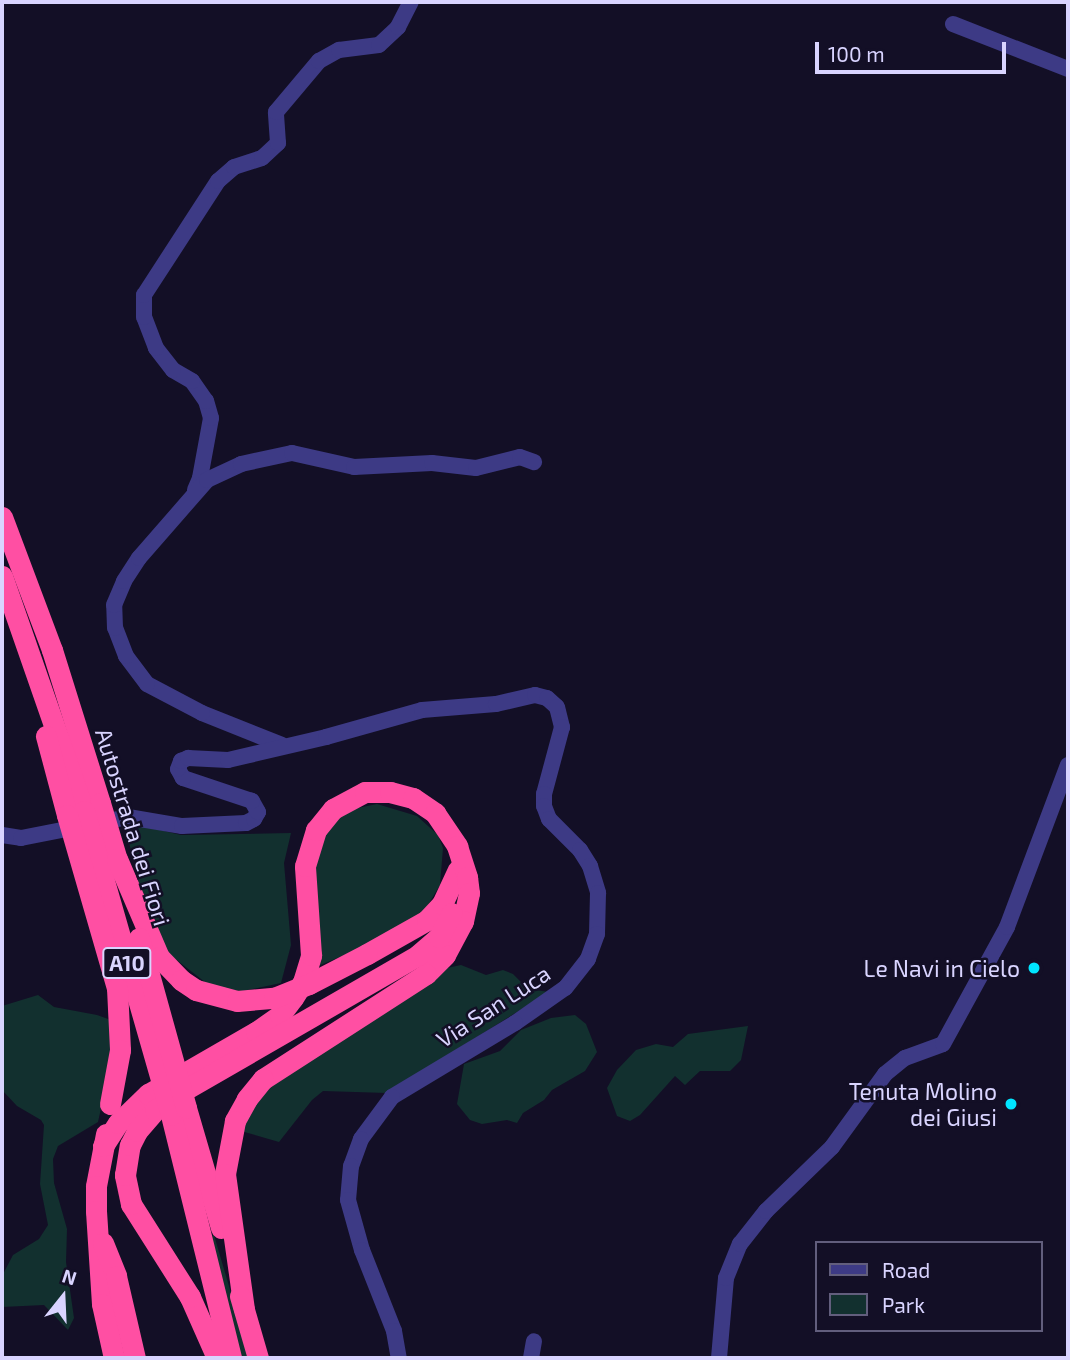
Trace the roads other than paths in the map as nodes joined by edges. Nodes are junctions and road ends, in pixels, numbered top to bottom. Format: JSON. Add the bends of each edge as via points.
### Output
{"nodes":[{"id":1,"x":411,"y":2,"type":"edge"},
{"id":2,"x":953,"y":24,"type":"dead end"},
{"id":3,"x":1068,"y":69,"type":"edge"},
{"id":4,"x":534,"y":461,"type":"dead end"},
{"id":5,"x":191,"y":499,"type":"junction"},
{"id":6,"x":2,"y":517,"type":"edge"},
{"id":7,"x":2,"y":576,"type":"edge"},
{"id":8,"x":282,"y":745,"type":"junction"},
{"id":9,"x":1068,"y":765,"type":"edge"},
{"id":10,"x":84,"y":810,"type":"junction"},
{"id":11,"x":2,"y":835,"type":"edge"},
{"id":12,"x":457,"y":845,"type":"junction"},
{"id":13,"x":117,"y":859,"type":"junction"},
{"id":14,"x":458,"y":870,"type":"junction"},
{"id":15,"x":178,"y":1112,"type":"junction"},
{"id":16,"x":103,"y":1146,"type":"junction"},
{"id":17,"x":100,"y":1234,"type":"junction"},
{"id":18,"x":244,"y":1309,"type":"junction"},
{"id":19,"x":534,"y":1341,"type":"dead end"},
{"id":20,"x":114,"y":1358,"type":"edge"},
{"id":21,"x":135,"y":1358,"type":"edge"},
{"id":22,"x":217,"y":1358,"type":"edge"},
{"id":23,"x":231,"y":1358,"type":"edge"},
{"id":24,"x":258,"y":1358,"type":"edge"},
{"id":25,"x":399,"y":1358,"type":"edge"},
{"id":26,"x":531,"y":1358,"type":"edge"},
{"id":27,"x":719,"y":1358,"type":"edge"}],
"edges":[{"from":1,"to":5,"type":"street","via":[[398,27],[379,45],[339,50],[319,61],[276,112],[278,144],[262,158],[234,167],[218,181],[145,295],[144,317],[156,348],[206,401],[211,418],[200,478]]},
{"from":2,"to":3,"type":"street"},
{"from":4,"to":5,"type":"street","via":[[520,457],[476,468],[432,463],[354,467],[292,453],[242,464],[207,480]]},
{"from":5,"to":8,"type":"street","via":[[124,581],[114,605],[115,628],[147,684],[202,713]]},
{"from":6,"to":10,"type":"highway","name":"Autostrada dei Fiori","number":"A10","via":[[52,650]]},
{"from":7,"to":10,"type":"highway","name":"Autostrada dei Fiori","number":"A10"},
{"from":8,"to":11,"type":"street","via":[[228,760],[188,758],[179,765],[183,778],[253,801],[258,812],[250,822],[181,826],[128,817],[21,838]]},
{"from":8,"to":25,"type":"street","name":"Via San Luca","via":[[422,709],[495,704],[528,695],[547,698],[562,720],[544,806],[555,825],[580,850],[598,892],[597,934],[573,979],[515,1023],[392,1097],[360,1139],[351,1166],[348,1200],[394,1331]]},
{"from":9,"to":27,"type":"street","via":[[1010,920],[943,1044],[905,1058],[885,1074],[832,1147],[766,1211],[740,1244],[726,1278]]},
{"from":10,"to":13,"type":"highway","name":"Autostrada dei Fiori","number":"A10","bridge":true},
{"from":10,"to":15,"type":"highway","name":"Autostrada dei Fiori","number":"A10","bridge":true},
{"from":10,"to":16,"type":"highway","bridge":true,"via":[[117,988],[120,1050]]},
{"from":12,"to":14,"type":"highway"},
{"from":12,"to":16,"type":"highway","via":[[435,813],[401,794],[365,792],[333,809],[316,830],[305,866],[311,955],[293,998],[280,1015],[256,1032],[148,1094]]},
{"from":12,"to":18,"type":"highway","via":[[468,893],[463,921],[445,955],[426,974],[271,1074],[247,1099],[235,1121],[226,1174]]},
{"from":13,"to":14,"type":"highway","bridge":true,"via":[[159,957],[196,990],[237,1001],[274,998],[309,984],[427,920],[442,904]]},
{"from":13,"to":15,"type":"highway","name":"Autostrada dei Fiori","number":"A10","bridge":true},
{"from":14,"to":22,"type":"highway","via":[[452,915],[429,947],[169,1099],[145,1120],[130,1145],[125,1175],[131,1204],[190,1297]]},
{"from":15,"to":18,"type":"highway","name":"Autostrada dei Fiori","number":"A10"},
{"from":15,"to":23,"type":"highway","name":"Autostrada dei Fiori","number":"A10"},
{"from":16,"to":17,"type":"highway","via":[[96,1186]]},
{"from":17,"to":20,"type":"highway","via":[[102,1304]]},
{"from":17,"to":21,"type":"highway","via":[[116,1276]]},
{"from":18,"to":24,"type":"highway","name":"Autostrada dei Fiori","number":"A10"},
{"from":19,"to":26,"type":"street"}]}
